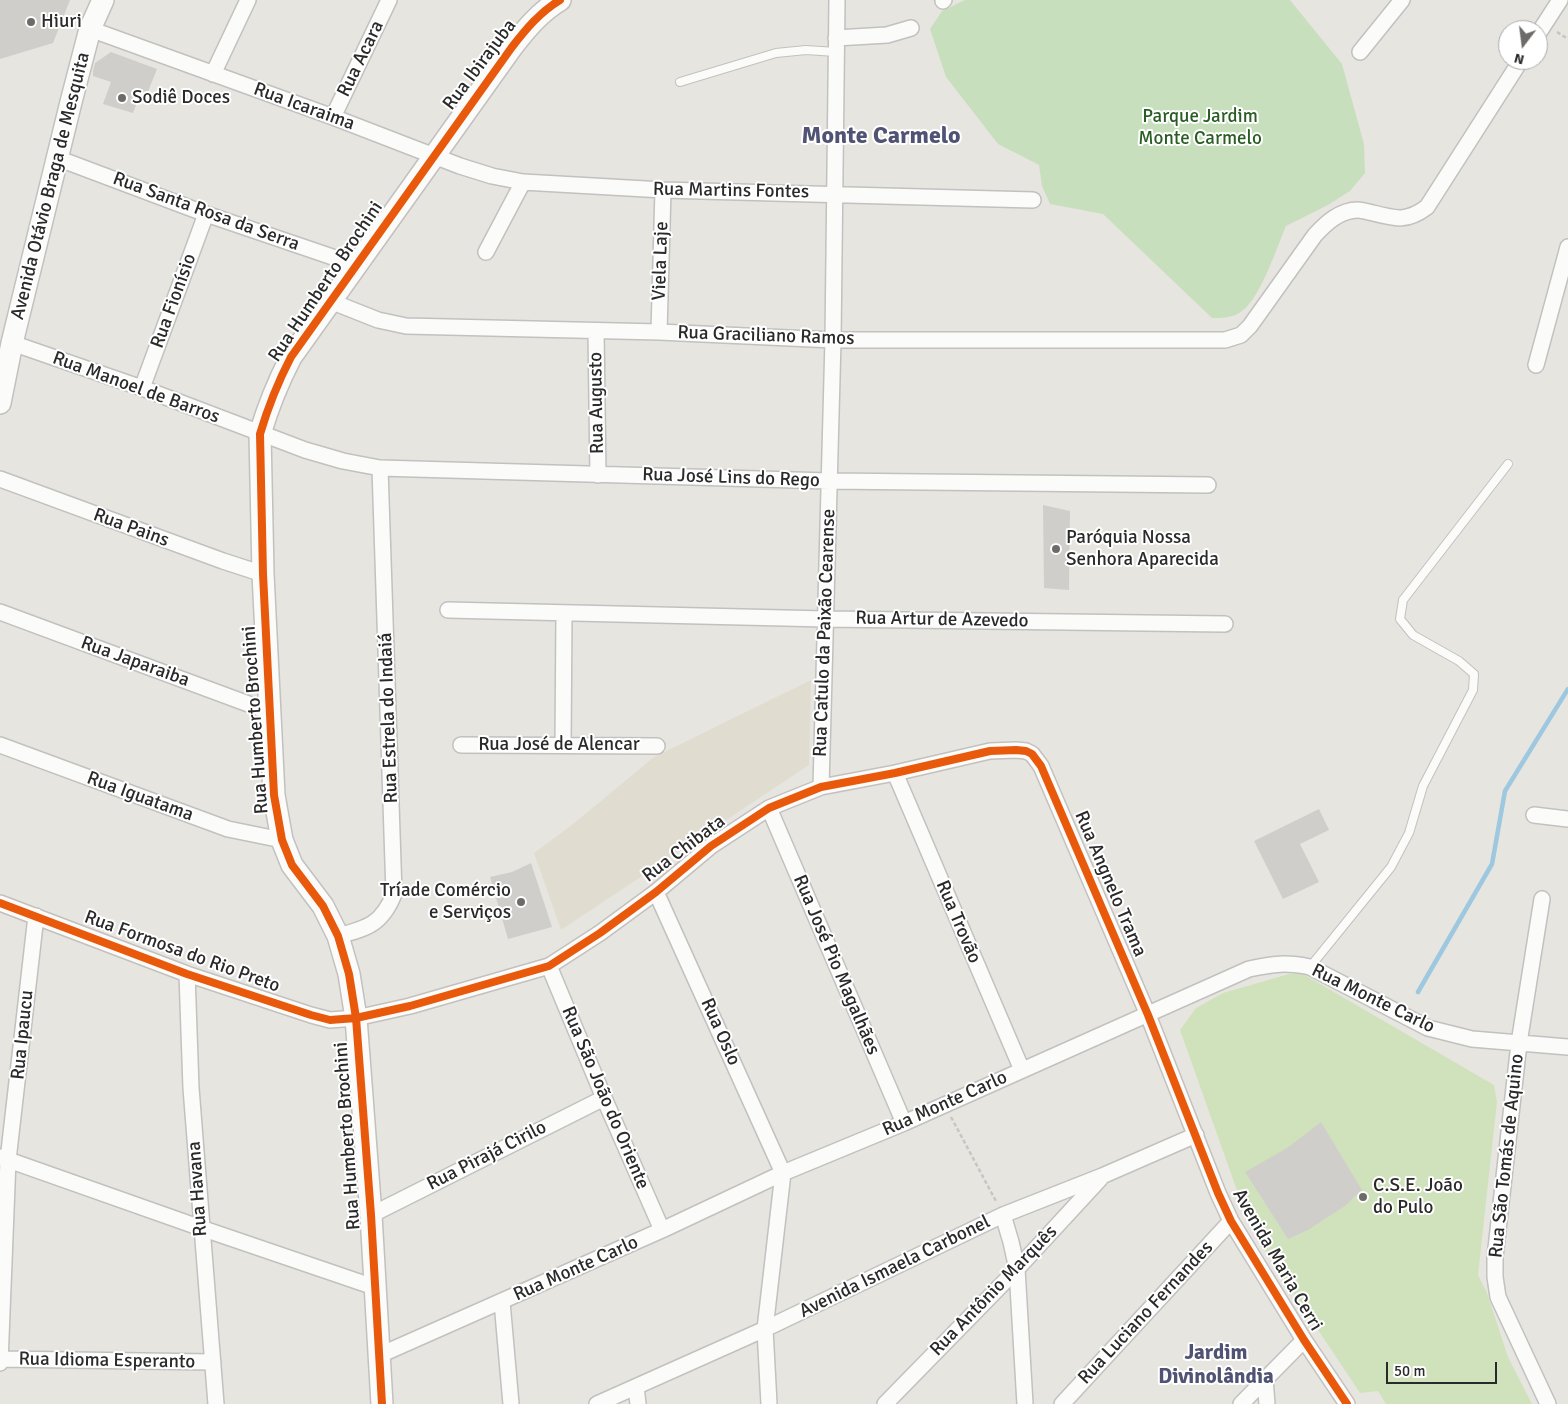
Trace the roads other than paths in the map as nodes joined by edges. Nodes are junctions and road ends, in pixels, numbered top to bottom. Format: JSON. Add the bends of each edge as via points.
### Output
{"nodes":[{"id":1,"x":103,"y":0,"type":"edge"},
{"id":2,"x":248,"y":0,"type":"edge"},
{"id":3,"x":389,"y":0,"type":"edge"},
{"id":4,"x":560,"y":0,"type":"edge"},
{"id":5,"x":836,"y":0,"type":"edge"},
{"id":6,"x":1402,"y":0,"type":"edge"},
{"id":7,"x":1560,"y":0,"type":"edge"},
{"id":8,"x":1547,"y":20,"type":"edge"},
{"id":9,"x":910,"y":28,"type":"dead end"},
{"id":10,"x":90,"y":29,"type":"junction"},
{"id":11,"x":836,"y":45,"type":"junction"},
{"id":12,"x":1360,"y":52,"type":"dead end"},
{"id":13,"x":1515,"y":70,"type":"edge"},
{"id":14,"x":213,"y":74,"type":"junction"},
{"id":15,"x":680,"y":82,"type":"dead end"},
{"id":16,"x":332,"y":117,"type":"junction"},
{"id":17,"x":434,"y":156,"type":"junction"},
{"id":18,"x":57,"y":158,"type":"junction"},
{"id":19,"x":523,"y":182,"type":"junction"},
{"id":20,"x":663,"y":190,"type":"junction"},
{"id":21,"x":833,"y":193,"type":"junction"},
{"id":22,"x":1033,"y":200,"type":"dead end"},
{"id":23,"x":206,"y":214,"type":"junction"},
{"id":24,"x":1568,"y":247,"type":"edge"},
{"id":25,"x":486,"y":252,"type":"dead end"},
{"id":26,"x":356,"y":265,"type":"junction"},
{"id":27,"x":330,"y":301,"type":"junction"},
{"id":28,"x":596,"y":331,"type":"junction"},
{"id":29,"x":659,"y":332,"type":"junction"},
{"id":30,"x":833,"y":340,"type":"junction"},
{"id":31,"x":12,"y":344,"type":"junction"},
{"id":32,"x":1536,"y":365,"type":"dead end"},
{"id":33,"x":142,"y":388,"type":"junction"},
{"id":34,"x":0,"y":403,"type":"edge"},
{"id":35,"x":260,"y":434,"type":"junction"},
{"id":36,"x":1508,"y":464,"type":"dead end"},
{"id":37,"x":380,"y":468,"type":"junction"},
{"id":38,"x":598,"y":474,"type":"junction"},
{"id":39,"x":0,"y":479,"type":"edge"},
{"id":40,"x":829,"y":481,"type":"junction"},
{"id":41,"x":1208,"y":485,"type":"dead end"},
{"id":42,"x":263,"y":574,"type":"junction"},
{"id":43,"x":448,"y":610,"type":"dead end"},
{"id":44,"x":0,"y":612,"type":"edge"},
{"id":45,"x":564,"y":613,"type":"junction"},
{"id":46,"x":826,"y":619,"type":"junction"},
{"id":47,"x":1225,"y":624,"type":"dead end"},
{"id":48,"x":270,"y":712,"type":"junction"},
{"id":49,"x":0,"y":745,"type":"edge"},
{"id":50,"x":461,"y":745,"type":"dead end"},
{"id":51,"x":563,"y":745,"type":"junction"},
{"id":52,"x":658,"y":746,"type":"dead end"},
{"id":53,"x":1041,"y":766,"type":"joint"},
{"id":54,"x":895,"y":773,"type":"junction"},
{"id":55,"x":821,"y":786,"type":"junction"},
{"id":56,"x":769,"y":808,"type":"junction"},
{"id":57,"x":1534,"y":815,"type":"dead end"},
{"id":58,"x":1568,"y":820,"type":"edge"},
{"id":59,"x":282,"y":840,"type":"junction"},
{"id":60,"x":656,"y":892,"type":"junction"},
{"id":61,"x":1542,"y":899,"type":"dead end"},
{"id":62,"x":0,"y":903,"type":"edge"},
{"id":63,"x":36,"y":916,"type":"junction"},
{"id":64,"x":338,"y":936,"type":"junction"},
{"id":65,"x":549,"y":966,"type":"junction"},
{"id":66,"x":1310,"y":967,"type":"junction"},
{"id":67,"x":187,"y":974,"type":"junction"},
{"id":68,"x":1148,"y":1014,"type":"junction"},
{"id":69,"x":356,"y":1018,"type":"junction"},
{"id":70,"x":1519,"y":1043,"type":"junction"},
{"id":71,"x":1568,"y":1047,"type":"edge"},
{"id":72,"x":1022,"y":1070,"type":"junction"},
{"id":73,"x":604,"y":1098,"type":"junction"},
{"id":74,"x":904,"y":1123,"type":"junction"},
{"id":75,"x":1196,"y":1134,"type":"junction"},
{"id":76,"x":4,"y":1159,"type":"edge"},
{"id":77,"x":783,"y":1173,"type":"junction"},
{"id":78,"x":1102,"y":1176,"type":"junction"},
{"id":79,"x":371,"y":1215,"type":"junction"},
{"id":80,"x":1003,"y":1215,"type":"junction"},
{"id":81,"x":1231,"y":1221,"type":"junction"},
{"id":82,"x":201,"y":1228,"type":"junction"},
{"id":83,"x":662,"y":1230,"type":"junction"},
{"id":84,"x":1016,"y":1269,"type":"junction"},
{"id":85,"x":374,"y":1287,"type":"junction"},
{"id":86,"x":502,"y":1302,"type":"junction"},
{"id":87,"x":765,"y":1329,"type":"junction"},
{"id":88,"x":1304,"y":1340,"type":"junction"},
{"id":89,"x":380,"y":1355,"type":"junction"},
{"id":90,"x":0,"y":1359,"type":"edge"},
{"id":91,"x":214,"y":1362,"type":"junction"},
{"id":92,"x":0,"y":1363,"type":"edge"},
{"id":93,"x":1266,"y":1379,"type":"junction"},
{"id":94,"x":636,"y":1387,"type":"junction"},
{"id":95,"x":216,"y":1404,"type":"edge"},
{"id":96,"x":382,"y":1404,"type":"edge"},
{"id":97,"x":511,"y":1404,"type":"edge"},
{"id":98,"x":597,"y":1404,"type":"edge"},
{"id":99,"x":638,"y":1404,"type":"edge"},
{"id":100,"x":769,"y":1404,"type":"edge"},
{"id":101,"x":886,"y":1404,"type":"edge"},
{"id":102,"x":1025,"y":1404,"type":"edge"},
{"id":103,"x":1062,"y":1404,"type":"edge"},
{"id":104,"x":1241,"y":1404,"type":"edge"},
{"id":105,"x":1267,"y":1404,"type":"edge"},
{"id":106,"x":1347,"y":1404,"type":"edge"},
{"id":107,"x":1548,"y":1404,"type":"edge"}],
"edges":[{"from":1,"to":10,"type":"street","name":"Avenida Otávio Braga de Mesquita"},
{"from":2,"to":14,"type":"street"},
{"from":3,"to":16,"type":"street","name":"Rua Acara"},
{"from":4,"to":17,"type":"street","name":"Rua Ibirajuba","via":[[532,23]]},
{"from":5,"to":11,"type":"street","name":"Rua Catulo da Paixão Cearense"},
{"from":6,"to":12,"type":"street"},
{"from":7,"to":8,"type":"street"},
{"from":9,"to":11,"type":"street"},
{"from":10,"to":14,"type":"street","name":"Rua Icaraima"},
{"from":10,"to":18,"type":"street","name":"Avenida Otávio Braga de Mesquita"},
{"from":11,"to":15,"type":"lane","via":[[776,53]]},
{"from":11,"to":21,"type":"street","name":"Rua Catulo da Paixão Cearense"},
{"from":13,"to":30,"type":"street","name":"Rua Graciliano Ramos","via":[[1427,207],[1406,218],[1358,210],[1335,217],[1315,235],[1241,334],[1225,340]]},
{"from":14,"to":16,"type":"street","name":"Rua Icaraima"},
{"from":16,"to":17,"type":"street","name":"Rua Icaraima"},
{"from":17,"to":19,"type":"street","name":"Rua Martins Fontes","via":[[492,176]]},
{"from":17,"to":26,"type":"street","name":"Rua Humberto Brochini"},
{"from":18,"to":23,"type":"street","name":"Rua Santa Rosa da Serra"},
{"from":18,"to":31,"type":"street","name":"Avenida Otávio Braga de Mesquita"},
{"from":19,"to":20,"type":"street","name":"Rua Martins Fontes"},
{"from":19,"to":25,"type":"street"},
{"from":20,"to":21,"type":"street","name":"Rua Martins Fontes"},
{"from":20,"to":29,"type":"street","name":"Viela Laje"},
{"from":21,"to":22,"type":"street","name":"Rua Martins Fontes"},
{"from":21,"to":30,"type":"street","name":"Rua Catulo da Paixão Cearense"},
{"from":23,"to":26,"type":"street","name":"Rua Santa Rosa da Serra"},
{"from":23,"to":33,"type":"street","name":"Rua Fionísio"},
{"from":24,"to":32,"type":"street"},
{"from":26,"to":27,"type":"street","name":"Rua Humberto Brochini"},
{"from":27,"to":28,"type":"street","name":"Rua Graciliano Ramos","via":[[378,320],[406,326]]},
{"from":27,"to":35,"type":"street","name":"Rua Humberto Brochini","via":[[291,357],[276,386]]},
{"from":28,"to":29,"type":"street","name":"Rua Graciliano Ramos"},
{"from":28,"to":38,"type":"street","name":"Rua Augusto"},
{"from":29,"to":30,"type":"street","name":"Rua Graciliano Ramos"},
{"from":30,"to":40,"type":"street","name":"Rua Catulo da Paixão Cearense"},
{"from":31,"to":33,"type":"street","name":"Rua Manoel de Barros"},
{"from":31,"to":34,"type":"street","name":"Avenida Otávio Braga de Mesquita"},
{"from":33,"to":35,"type":"street","name":"Rua Manoel de Barros"},
{"from":35,"to":37,"type":"street","name":"Rua José Lins do Rego","via":[[315,453]]},
{"from":35,"to":42,"type":"street","name":"Rua Humberto Brochini"},
{"from":36,"to":66,"type":"lane","via":[[1403,600],[1400,620],[1413,635],[1459,661],[1474,674],[1473,690],[1423,786],[1409,833],[1391,868]]},
{"from":37,"to":38,"type":"street","name":"Rua José Lins do Rego"},
{"from":37,"to":64,"type":"street","name":"Rua Estrela do Indaiá","via":[[394,894],[387,911],[377,921],[358,931]]},
{"from":38,"to":40,"type":"street","name":"Rua José Lins do Rego"},
{"from":39,"to":42,"type":"street","name":"Rua Pains"},
{"from":40,"to":41,"type":"street","name":"Rua José Lins do Rego"},
{"from":40,"to":46,"type":"street","name":"Rua Catulo da Paixão Cearense"},
{"from":42,"to":48,"type":"street","name":"Rua Humberto Brochini"},
{"from":43,"to":45,"type":"street","name":"Rua Artur de Azevedo"},
{"from":44,"to":48,"type":"street","name":"Rua Japaraiba"},
{"from":45,"to":46,"type":"street","name":"Rua Artur de Azevedo"},
{"from":45,"to":51,"type":"street"},
{"from":46,"to":47,"type":"street","name":"Rua Artur de Azevedo"},
{"from":46,"to":55,"type":"street","name":"Rua Catulo da Paixão Cearense"},
{"from":48,"to":59,"type":"street","name":"Rua Humberto Brochini","via":[[274,796]]},
{"from":49,"to":59,"type":"street","name":"Rua Iguatama","via":[[228,829]]},
{"from":50,"to":51,"type":"street","name":"Rua José de Alencar"},
{"from":51,"to":52,"type":"street","name":"Rua José de Alencar"},
{"from":53,"to":54,"type":"street","name":"Rua Chibata","via":[[1026,751],[990,751]]},
{"from":53,"to":68,"type":"street","name":"Rua Angnelo Trama"},
{"from":54,"to":55,"type":"street","name":"Rua Chibata"},
{"from":54,"to":72,"type":"street","name":"Rua Trovão"},
{"from":55,"to":56,"type":"street","name":"Rua Chibata"},
{"from":56,"to":60,"type":"street","name":"Rua Chibata","via":[[711,846]]},
{"from":56,"to":74,"type":"street","name":"Rua José Pio Magalhães"},
{"from":57,"to":58,"type":"street"},
{"from":59,"to":64,"type":"street","name":"Rua Humberto Brochini","via":[[292,865],[323,906]]},
{"from":60,"to":65,"type":"street","name":"Rua Chibata"},
{"from":60,"to":77,"type":"street","name":"Rua Oslo"},
{"from":61,"to":70,"type":"street","name":"Rua São Tomás de Aquino"},
{"from":62,"to":63,"type":"street","name":"Rua Formosa do Rio Preto"},
{"from":63,"to":67,"type":"street","name":"Rua Formosa do Rio Preto"},
{"from":63,"to":76,"type":"street","name":"Rua Ipaucu"},
{"from":64,"to":69,"type":"street","name":"Rua Humberto Brochini","via":[[349,974]]},
{"from":65,"to":69,"type":"street","name":"Rua Chibata"},
{"from":65,"to":73,"type":"street","name":"Rua São João do Oriente"},
{"from":66,"to":68,"type":"street","name":"Rua Monte Carlo","via":[[1277,964],[1249,969]]},
{"from":66,"to":70,"type":"street","name":"Rua Monte Carlo","via":[[1428,1028],[1472,1039]]},
{"from":67,"to":69,"type":"street","name":"Rua Formosa do Rio Preto","via":[[330,1020]]},
{"from":67,"to":82,"type":"street","name":"Rua Havana"},
{"from":68,"to":72,"type":"street","name":"Rua Monte Carlo"},
{"from":68,"to":75,"type":"street","name":"Avenida Maria Cerri"},
{"from":69,"to":79,"type":"street","name":"Rua Humberto Brochini"},
{"from":70,"to":71,"type":"street","name":"Rua Monte Carlo"},
{"from":70,"to":107,"type":"street","name":"Rua São Tomás de Aquino","via":[[1495,1277],[1498,1297]]},
{"from":72,"to":74,"type":"street","name":"Rua Monte Carlo"},
{"from":73,"to":79,"type":"street","name":"Rua Pirajá Cirilo"},
{"from":73,"to":83,"type":"street","name":"Rua São João do Oriente"},
{"from":74,"to":77,"type":"street","name":"Rua Monte Carlo"},
{"from":75,"to":78,"type":"street","name":"Avenida Ismaela Carbonel"},
{"from":75,"to":81,"type":"street","name":"Avenida Maria Cerri"},
{"from":76,"to":82,"type":"street"},
{"from":76,"to":90,"type":"street","name":"Rua Ipaucu"},
{"from":77,"to":83,"type":"street","name":"Rua Monte Carlo"},
{"from":77,"to":87,"type":"street"},
{"from":78,"to":80,"type":"street","name":"Avenida Ismaela Carbonel"},
{"from":78,"to":84,"type":"street","name":"Rua Antônio Marquês"},
{"from":79,"to":85,"type":"street","name":"Rua Humberto Brochini"},
{"from":80,"to":84,"type":"street"},
{"from":80,"to":87,"type":"street","name":"Avenida Ismaela Carbonel"},
{"from":81,"to":88,"type":"street","name":"Avenida Maria Cerri"},
{"from":81,"to":103,"type":"street","name":"Rua Luciano Fernandes"},
{"from":82,"to":85,"type":"street"},
{"from":82,"to":91,"type":"street","name":"Rua Havana"},
{"from":83,"to":86,"type":"street","name":"Rua Monte Carlo"},
{"from":84,"to":101,"type":"street","name":"Rua Antônio Marquês"},
{"from":84,"to":102,"type":"street"},
{"from":85,"to":89,"type":"street","name":"Rua Humberto Brochini"},
{"from":86,"to":89,"type":"street","name":"Rua Monte Carlo"},
{"from":86,"to":97,"type":"street"},
{"from":87,"to":94,"type":"street","name":"Avenida Ismaela Carbonel"},
{"from":87,"to":100,"type":"street"},
{"from":88,"to":93,"type":"street"},
{"from":88,"to":106,"type":"street","name":"Avenida Maria Cerri"},
{"from":89,"to":96,"type":"street","name":"Rua Humberto Brochini"},
{"from":90,"to":91,"type":"street","name":"Rua Idioma Esperanto"},
{"from":90,"to":92,"type":"street","name":"Rua Ipaucu"},
{"from":91,"to":95,"type":"street","name":"Rua Havana"},
{"from":93,"to":104,"type":"street"},
{"from":93,"to":105,"type":"street"},
{"from":94,"to":98,"type":"street","name":"Avenida Ismaela Carbonel"},
{"from":94,"to":99,"type":"street"}]}
